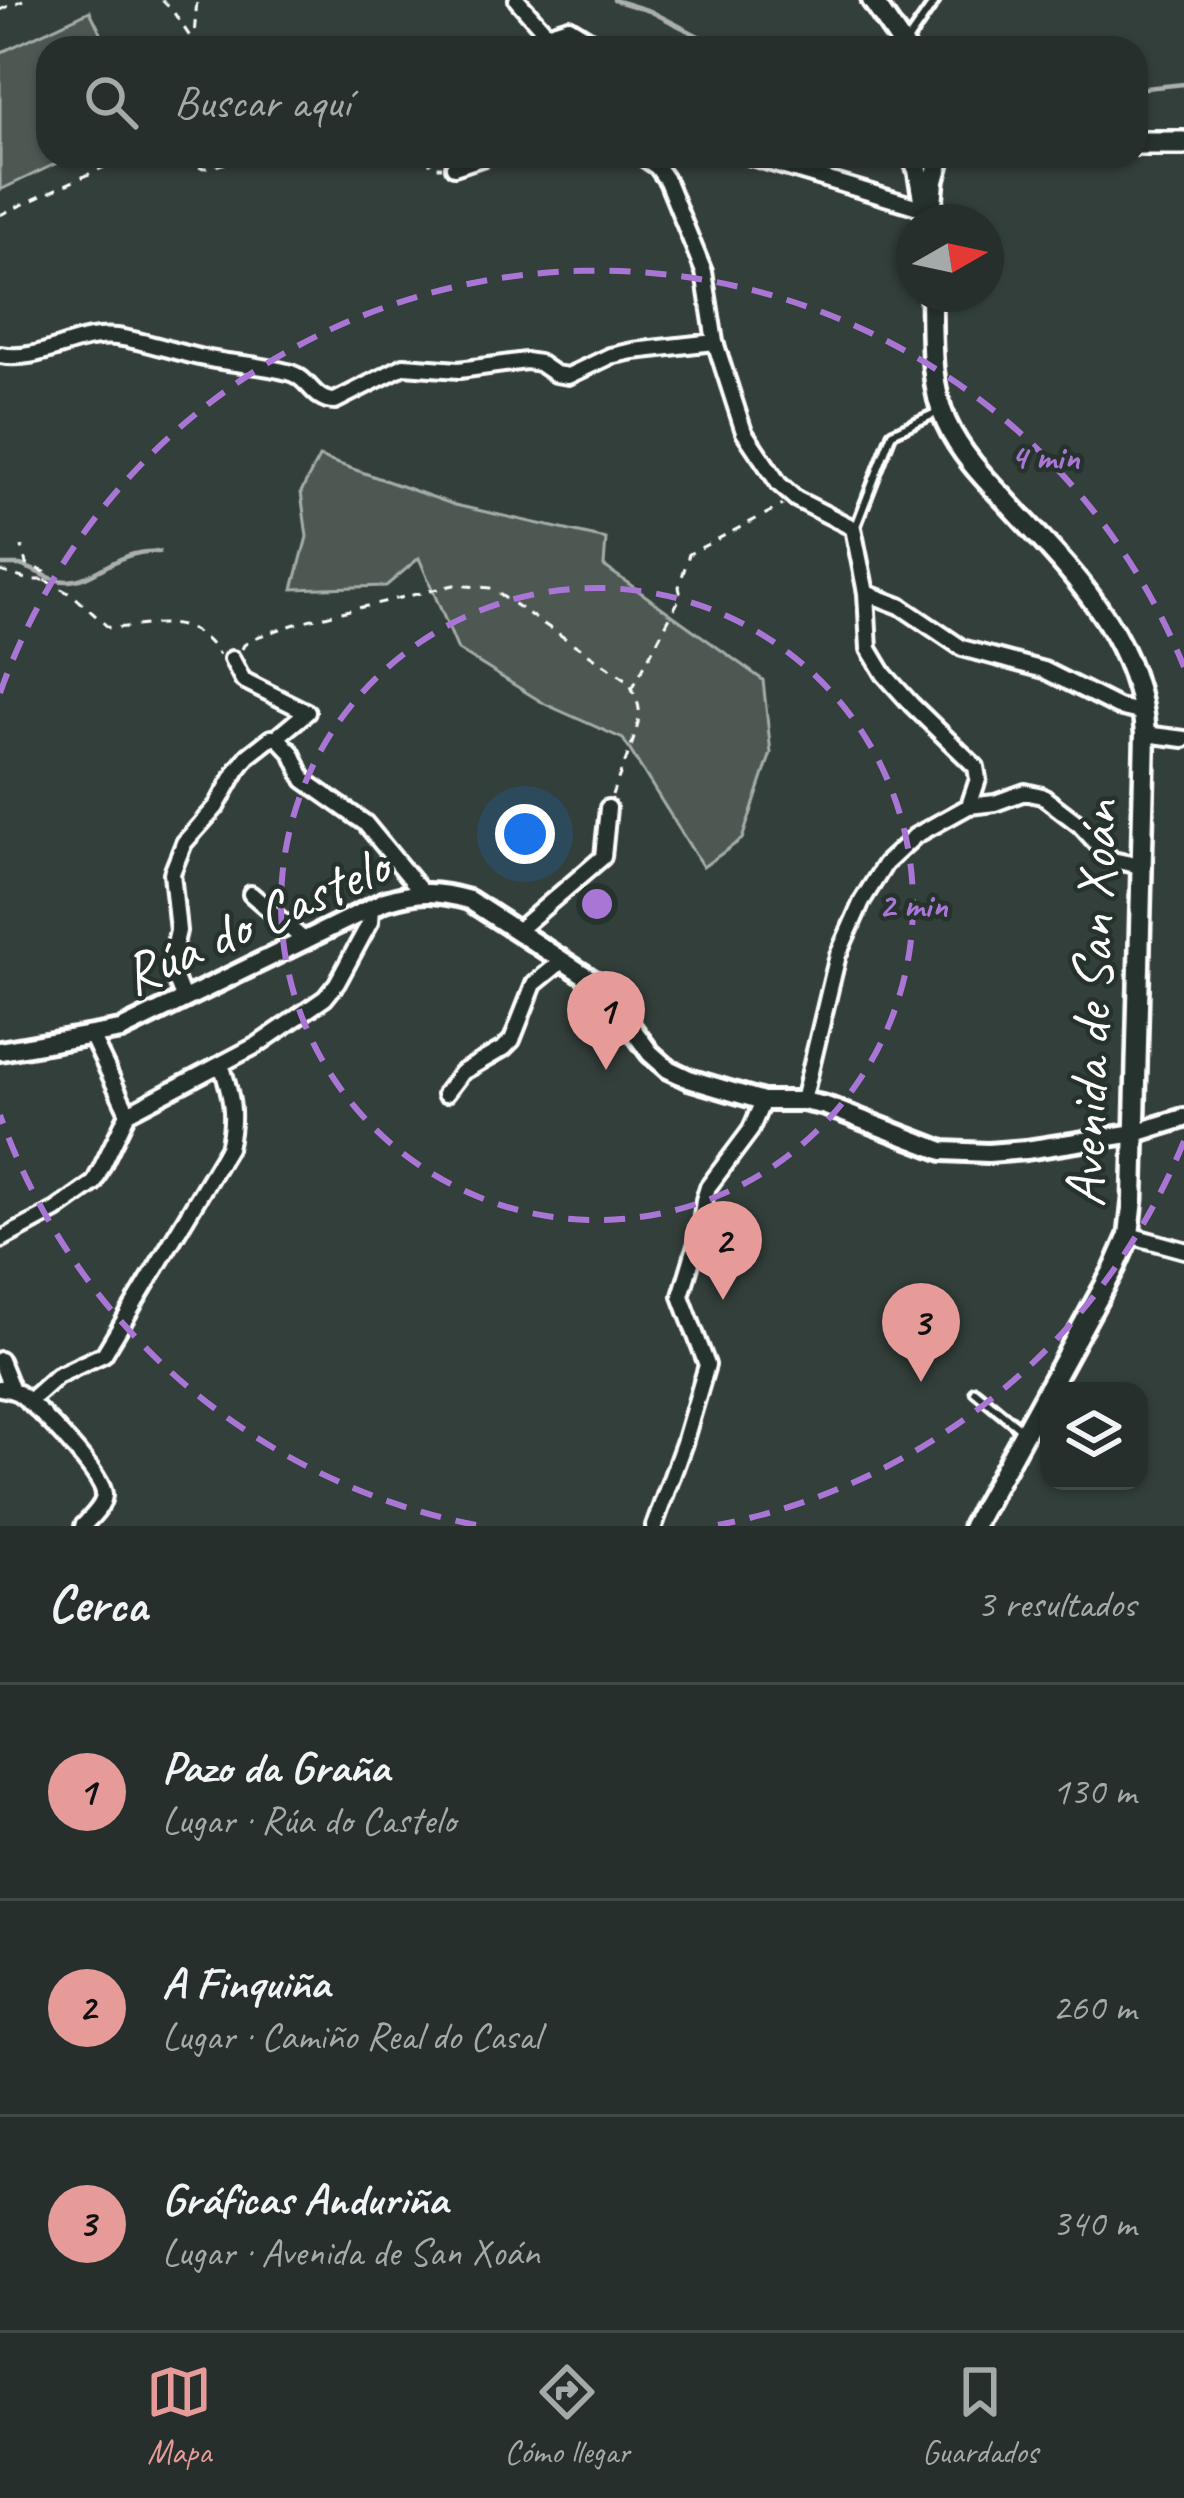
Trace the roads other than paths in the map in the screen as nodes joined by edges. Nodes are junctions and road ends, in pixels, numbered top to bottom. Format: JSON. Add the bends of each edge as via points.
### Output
{"nodes":[{"id":1,"x":517,"y":0,"type":"edge"},
{"id":2,"x":872,"y":0,"type":"edge"},
{"id":3,"x":936,"y":0,"type":"edge"},
{"id":4,"x":546,"y":36,"type":"edge"},
{"id":5,"x":557,"y":36,"type":"edge"},
{"id":6,"x":584,"y":36,"type":"edge"},
{"id":7,"x":897,"y":36,"type":"edge"},
{"id":8,"x":912,"y":36,"type":"edge"},
{"id":9,"x":1148,"y":143,"type":"edge"},
{"id":10,"x":1184,"y":143,"type":"edge"},
{"id":11,"x":658,"y":168,"type":"edge"},
{"id":12,"x":783,"y":168,"type":"edge"},
{"id":13,"x":917,"y":168,"type":"edge"},
{"id":14,"x":937,"y":168,"type":"edge"},
{"id":15,"x":925,"y":204,"type":"edge"},
{"id":16,"x":930,"y":204,"type":"edge"},
{"id":17,"x":896,"y":207,"type":"edge"},
{"id":18,"x":933,"y":312,"type":"edge"},
{"id":19,"x":716,"y":342,"type":"junction"},
{"id":20,"x":0,"y":355,"type":"edge"},
{"id":21,"x":942,"y":411,"type":"junction"},
{"id":22,"x":853,"y":528,"type":"junction"},
{"id":23,"x":866,"y":593,"type":"junction"},
{"id":24,"x":232,"y":659,"type":"road end"},
{"id":25,"x":1144,"y":713,"type":"junction"},
{"id":26,"x":1145,"y":734,"type":"junction"},
{"id":27,"x":277,"y":737,"type":"junction"},
{"id":28,"x":1184,"y":739,"type":"edge"},
{"id":29,"x":969,"y":806,"type":"junction"},
{"id":30,"x":608,"y":808,"type":"road end"},
{"id":31,"x":1141,"y":866,"type":"junction"},
{"id":32,"x":422,"y":891,"type":"junction"},
{"id":33,"x":251,"y":894,"type":"dead end"},
{"id":34,"x":371,"y":908,"type":"junction"},
{"id":35,"x":518,"y":930,"type":"junction"},
{"id":36,"x":304,"y":941,"type":"junction"},
{"id":37,"x":562,"y":961,"type":"junction"},
{"id":38,"x":184,"y":1000,"type":"junction"},
{"id":39,"x":92,"y":1037,"type":"junction"},
{"id":40,"x":0,"y":1051,"type":"edge"},
{"id":41,"x":221,"y":1064,"type":"junction"},
{"id":42,"x":445,"y":1094,"type":"dead end"},
{"id":43,"x":763,"y":1101,"type":"junction"},
{"id":44,"x":802,"y":1101,"type":"junction"},
{"id":45,"x":128,"y":1113,"type":"junction"},
{"id":46,"x":1184,"y":1118,"type":"edge"},
{"id":47,"x":1135,"y":1132,"type":"junction"},
{"id":48,"x":1129,"y":1235,"type":"junction"},
{"id":49,"x":0,"y":1240,"type":"edge"},
{"id":50,"x":1184,"y":1250,"type":"edge"},
{"id":51,"x":0,"y":1360,"type":"edge"},
{"id":52,"x":6,"y":1389,"type":"edge"},
{"id":53,"x":975,"y":1391,"type":"dead end"},
{"id":54,"x":28,"y":1402,"type":"junction"},
{"id":55,"x":1024,"y":1432,"type":"junction"},
{"id":56,"x":83,"y":1526,"type":"edge"},
{"id":57,"x":654,"y":1526,"type":"edge"},
{"id":58,"x":973,"y":1526,"type":"edge"}],
"edges":[{"from":1,"to":4,"type":"street"},
{"from":2,"to":7,"type":"main road"},
{"from":3,"to":8,"type":"lane"},
{"from":5,"to":6,"type":"street","via":[[569,27]]},
{"from":9,"to":10,"type":"highway"},
{"from":11,"to":19,"type":"street","via":[[704,272]]},
{"from":12,"to":17,"type":"street"},
{"from":13,"to":15,"type":"main road"},
{"from":14,"to":16,"type":"main road"},
{"from":18,"to":21,"type":"main road"},
{"from":19,"to":20,"type":"street","via":[[634,350],[568,376],[526,361],[459,370],[404,366],[335,401],[319,398],[295,374],[116,337],[72,341],[31,357]]},
{"from":19,"to":22,"type":"street","via":[[744,432],[779,484]]},
{"from":21,"to":22,"type":"lane","via":[[892,433]]},
{"from":21,"to":25,"type":"main road","name":"Avenida de San Xoán","via":[[963,452],[1111,623]]},
{"from":22,"to":23,"type":"street"},
{"from":23,"to":25,"type":"street","via":[[962,647],[1044,670]]},
{"from":23,"to":29,"type":"street","via":[[868,650],[976,767]]},
{"from":24,"to":27,"type":"street","via":[[243,680],[307,712]]},
{"from":25,"to":26,"type":"main road","name":"Avenida de San Xoán"},
{"from":26,"to":28,"type":"street"},
{"from":26,"to":31,"type":"main road","name":"Avenida de San Xoán"},
{"from":27,"to":32,"type":"street","via":[[304,781],[365,823]]},
{"from":27,"to":38,"type":"street","via":[[237,770],[172,873],[178,931],[170,965]]},
{"from":29,"to":31,"type":"street","via":[[1025,792],[1042,796],[1112,860]]},
{"from":29,"to":44,"type":"street","via":[[915,836],[885,863],[862,901],[838,955]]},
{"from":30,"to":35,"type":"street","via":[[603,857]]},
{"from":31,"to":47,"type":"main road","name":"Avenida de San Xoán"},
{"from":32,"to":34,"type":"street","name":"Rúa do Castelo"},
{"from":32,"to":35,"type":"street","name":"Rúa do Castelo","via":[[469,900]]},
{"from":33,"to":36,"type":"street"},
{"from":34,"to":36,"type":"street","name":"Rúa do Castelo"},
{"from":34,"to":41,"type":"street","via":[[325,998]]},
{"from":35,"to":37,"type":"street","name":"Rúa do Castelo"},
{"from":36,"to":38,"type":"street","name":"Rúa do Castelo"},
{"from":37,"to":42,"type":"street","via":[[534,984],[512,1040],[461,1073]]},
{"from":37,"to":43,"type":"street","name":"Rúa do Castelo","via":[[600,985],[668,1069]]},
{"from":38,"to":39,"type":"street","name":"Rúa do Castelo"},
{"from":39,"to":40,"type":"street","name":"Rúa do Castelo"},
{"from":39,"to":45,"type":"street"},
{"from":41,"to":45,"type":"street"},
{"from":41,"to":54,"type":"street","via":[[234,1120],[228,1148],[185,1224],[104,1354],[57,1376]]},
{"from":43,"to":44,"type":"street","name":"Rúa do Castelo"},
{"from":43,"to":57,"type":"street","via":[[704,1200],[681,1296],[706,1365]]},
{"from":44,"to":47,"type":"street","via":[[943,1151],[1026,1150]]},
{"from":45,"to":49,"type":"street","via":[[94,1183]]},
{"from":46,"to":47,"type":"street"},
{"from":47,"to":48,"type":"main road","name":"Avenida de San Xoán"},
{"from":48,"to":50,"type":"street"},
{"from":48,"to":55,"type":"main road","name":"Avenida de San Xoán"},
{"from":51,"to":52,"type":"street"},
{"from":52,"to":54,"type":"street"},
{"from":53,"to":55,"type":"lane"},
{"from":54,"to":56,"type":"street","via":[[103,1486],[100,1507]]},
{"from":55,"to":58,"type":"main road","name":"Avenida de San Xoán"}]}
